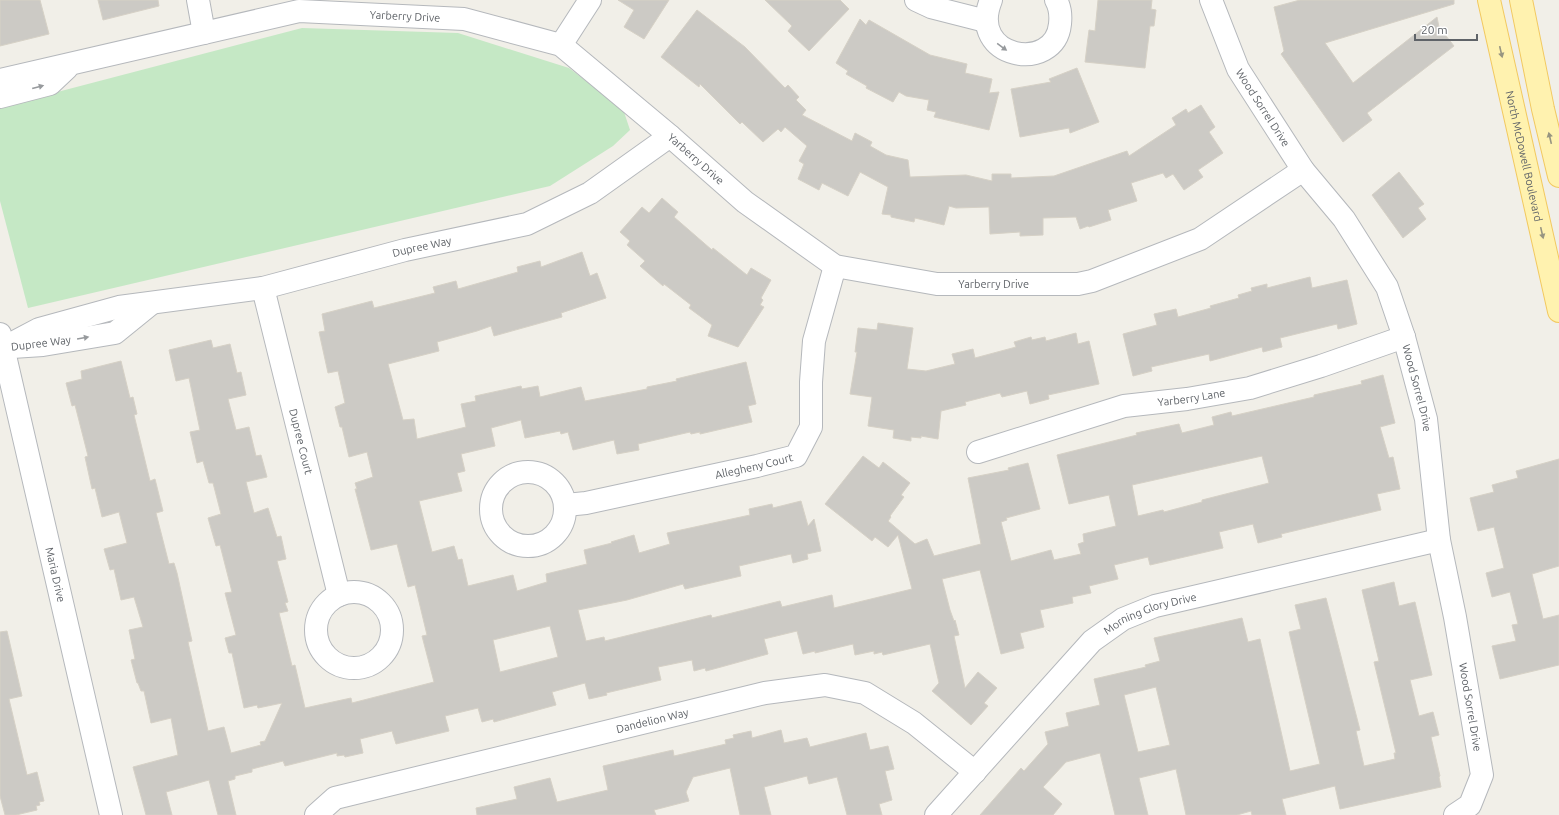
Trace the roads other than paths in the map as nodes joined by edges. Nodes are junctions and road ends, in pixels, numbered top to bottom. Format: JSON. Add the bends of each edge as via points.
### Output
{"nodes":[{"id":1,"x":198,"y":0,"type":"edge"},
{"id":2,"x":590,"y":0,"type":"edge"},
{"id":3,"x":916,"y":0,"type":"edge"},
{"id":4,"x":991,"y":0,"type":"edge"},
{"id":5,"x":1056,"y":0,"type":"edge"},
{"id":6,"x":1211,"y":0,"type":"edge"},
{"id":7,"x":1489,"y":0,"type":"edge"},
{"id":8,"x":1521,"y":0,"type":"edge"},
{"id":9,"x":426,"y":9,"type":"edge"},
{"id":10,"x":986,"y":21,"type":"junction"},
{"id":11,"x":204,"y":33,"type":"junction"},
{"id":12,"x":561,"y":46,"type":"junction"},
{"id":13,"x":72,"y":63,"type":"junction"},
{"id":14,"x":0,"y":80,"type":"edge"},
{"id":15,"x":0,"y":97,"type":"edge"},
{"id":16,"x":670,"y":136,"type":"junction"},
{"id":17,"x":1303,"y":170,"type":"junction"},
{"id":18,"x":1559,"y":176,"type":"edge"},
{"id":19,"x":835,"y":266,"type":"junction"},
{"id":20,"x":263,"y":288,"type":"junction"},
{"id":21,"x":1559,"y":311,"type":"edge"},
{"id":22,"x":1404,"y":337,"type":"junction"},
{"id":23,"x":2,"y":341,"type":"edge"},
{"id":24,"x":978,"y":452,"type":"dead end"},
{"id":25,"x":566,"y":505,"type":"dead end"},
{"id":26,"x":1439,"y":540,"type":"junction"},
{"id":27,"x":339,"y":595,"type":"dead end"},
{"id":28,"x":975,"y":772,"type":"junction"},
{"id":29,"x":111,"y":815,"type":"edge"},
{"id":30,"x":316,"y":815,"type":"edge"},
{"id":31,"x":936,"y":815,"type":"edge"},
{"id":32,"x":1455,"y":815,"type":"edge"}],
"edges":[{"from":1,"to":11,"type":"street"},
{"from":2,"to":12,"type":"street"},
{"from":3,"to":10,"type":"street","via":[[931,7]]},
{"from":4,"to":10,"type":"street"},
{"from":10,"to":5,"type":"street","one_way":true,"via":[[988,31],[1001,48],[1020,55],[1031,54],[1041,51],[1055,37],[1061,15]]},
{"from":6,"to":17,"type":"street","name":"Wood Sorrel Drive","via":[[1238,69]]},
{"from":7,"to":21,"type":"main road","name":"North McDowell Boulevard","one_way":true},
{"from":18,"to":8,"type":"main road","one_way":true},
{"from":9,"to":11,"type":"street","name":"Yarberry Drive","via":[[299,11]]},
{"from":9,"to":12,"type":"street","name":"Yarberry Drive"},
{"from":11,"to":13,"type":"street","name":"Yarberry Drive"},
{"from":12,"to":16,"type":"street","name":"Yarberry Drive"},
{"from":13,"to":14,"type":"street","name":"Yarberry Drive"},
{"from":15,"to":13,"type":"street","one_way":true,"via":[[50,84]]},
{"from":16,"to":19,"type":"street","name":"Yarberry Drive","via":[[745,202]]},
{"from":16,"to":20,"type":"street","name":"Dupree Way","via":[[590,193],[527,224],[405,250]]},
{"from":17,"to":19,"type":"street","name":"Yarberry Drive","via":[[1200,239],[1092,281],[1078,284],[937,284]]},
{"from":17,"to":22,"type":"street","name":"Wood Sorrel Drive","via":[[1344,219],[1386,287]]},
{"from":19,"to":25,"type":"street","name":"Allegheny Court","via":[[814,341],[811,427],[796,456]]},
{"from":20,"to":23,"type":"street","name":"Dupree Way","via":[[153,303],[115,333],[43,345]]},
{"from":20,"to":27,"type":"street","name":"Dupree Court"},
{"from":22,"to":24,"type":"street","name":"Yarberry Lane","via":[[1250,388],[1124,406]]},
{"from":22,"to":26,"type":"street","name":"Wood Sorrel Drive","via":[[1426,419]]},
{"from":23,"to":29,"type":"street","name":"Maria Drive"},
{"from":26,"to":28,"type":"street","name":"Morning Glory Drive","via":[[1154,606],[1123,619],[1092,641]]},
{"from":26,"to":32,"type":"street","name":"Wood Sorrel Drive","via":[[1482,775],[1470,806]]},
{"from":28,"to":30,"type":"street","name":"Dandelion Way","via":[[914,723],[865,693],[825,685],[765,693],[335,798]]},
{"from":28,"to":31,"type":"street","name":"Morning Glory Drive"}]}
